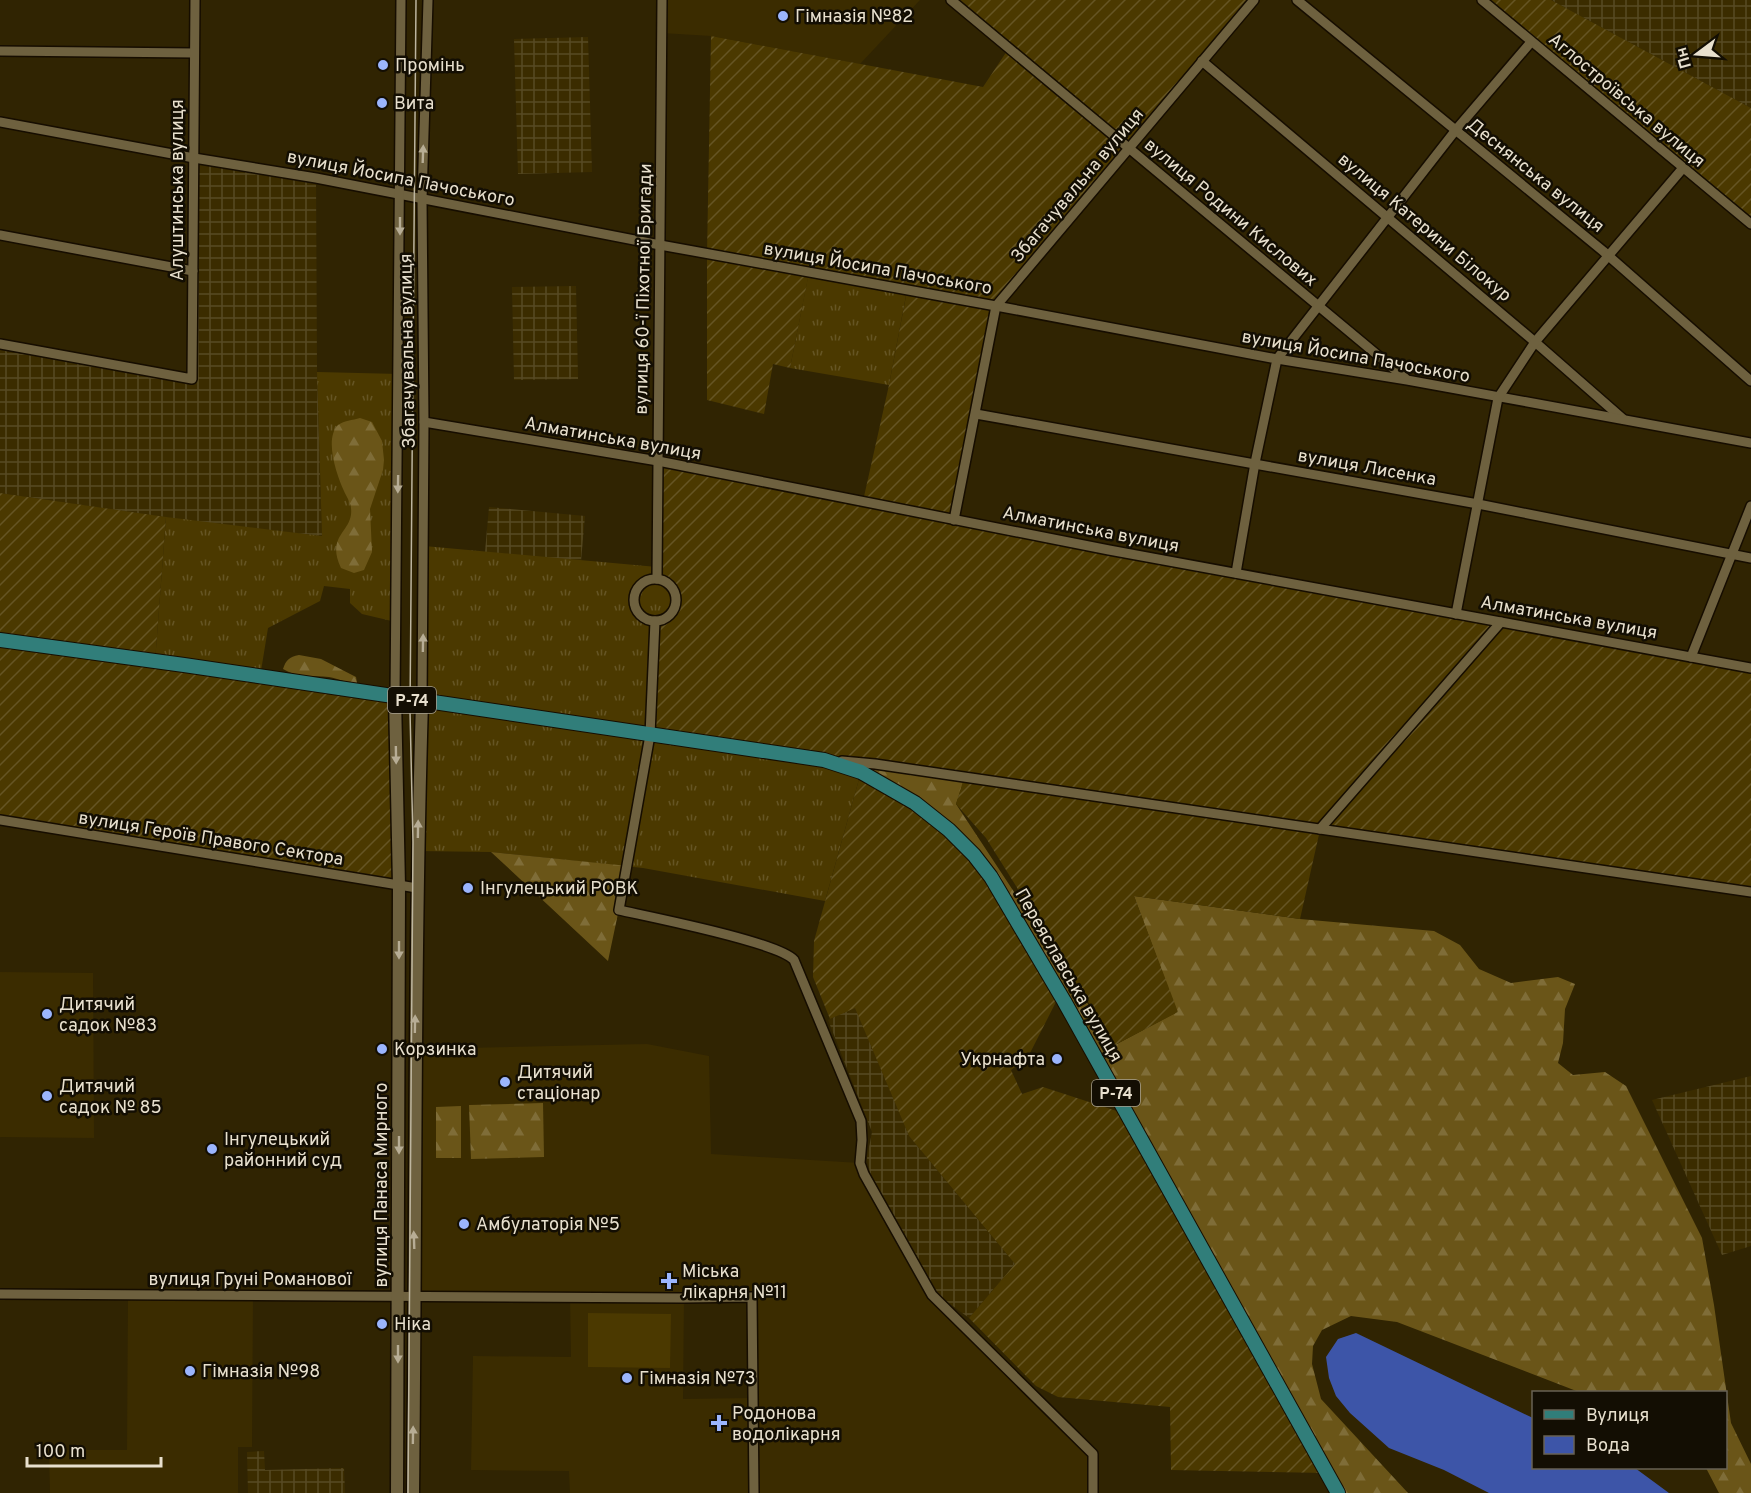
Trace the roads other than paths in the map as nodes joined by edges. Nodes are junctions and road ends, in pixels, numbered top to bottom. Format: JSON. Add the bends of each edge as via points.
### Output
{"nodes":[{"id":1,"x":195,"y":0,"type":"edge"},
{"id":2,"x":401,"y":0,"type":"edge"},
{"id":3,"x":428,"y":0,"type":"edge"},
{"id":4,"x":662,"y":0,"type":"edge"},
{"id":5,"x":951,"y":0,"type":"edge"},
{"id":6,"x":1254,"y":0,"type":"edge"},
{"id":7,"x":1297,"y":0,"type":"edge"},
{"id":8,"x":1482,"y":0,"type":"edge"},
{"id":9,"x":1531,"y":42,"type":"junction"},
{"id":10,"x":0,"y":51,"type":"edge"},
{"id":11,"x":194,"y":53,"type":"junction"},
{"id":12,"x":1202,"y":62,"type":"junction"},
{"id":13,"x":0,"y":122,"type":"edge"},
{"id":14,"x":1455,"y":131,"type":"junction"},
{"id":15,"x":1129,"y":148,"type":"junction"},
{"id":16,"x":194,"y":158,"type":"junction"},
{"id":17,"x":1683,"y":168,"type":"junction"},
{"id":18,"x":400,"y":194,"type":"junction"},
{"id":19,"x":422,"y":199,"type":"junction"},
{"id":20,"x":1387,"y":217,"type":"junction"},
{"id":21,"x":1751,"y":224,"type":"edge"},
{"id":22,"x":0,"y":235,"type":"edge"},
{"id":23,"x":660,"y":245,"type":"junction"},
{"id":24,"x":1609,"y":256,"type":"junction"},
{"id":25,"x":193,"y":271,"type":"junction"},
{"id":26,"x":1318,"y":305,"type":"junction"},
{"id":27,"x":996,"y":306,"type":"junction"},
{"id":28,"x":1535,"y":342,"type":"junction"},
{"id":29,"x":0,"y":344,"type":"edge"},
{"id":30,"x":1276,"y":359,"type":"junction"},
{"id":31,"x":1407,"y":380,"type":"junction"},
{"id":32,"x":1751,"y":381,"type":"edge"},
{"id":33,"x":1498,"y":398,"type":"junction"},
{"id":34,"x":976,"y":414,"type":"junction"},
{"id":35,"x":1624,"y":420,"type":"junction"},
{"id":36,"x":424,"y":422,"type":"junction"},
{"id":37,"x":1751,"y":443,"type":"edge"},
{"id":38,"x":658,"y":461,"type":"junction"},
{"id":39,"x":1255,"y":464,"type":"junction"},
{"id":40,"x":1478,"y":504,"type":"junction"},
{"id":41,"x":1751,"y":506,"type":"edge"},
{"id":42,"x":954,"y":520,"type":"junction"},
{"id":43,"x":1732,"y":554,"type":"junction"},
{"id":44,"x":1751,"y":558,"type":"edge"},
{"id":45,"x":1236,"y":573,"type":"junction"},
{"id":46,"x":657,"y":579,"type":"junction"},
{"id":47,"x":1456,"y":614,"type":"junction"},
{"id":48,"x":655,"y":621,"type":"junction"},
{"id":49,"x":1501,"y":622,"type":"junction"},
{"id":50,"x":0,"y":640,"type":"edge"},
{"id":51,"x":1691,"y":657,"type":"junction"},
{"id":52,"x":1751,"y":668,"type":"edge"},
{"id":53,"x":395,"y":697,"type":"junction"},
{"id":54,"x":422,"y":702,"type":"junction"},
{"id":55,"x":650,"y":735,"type":"junction"},
{"id":56,"x":824,"y":760,"type":"junction"},
{"id":57,"x":0,"y":820,"type":"edge"},
{"id":58,"x":1320,"y":830,"type":"junction"},
{"id":59,"x":399,"y":885,"type":"junction"},
{"id":60,"x":417,"y":888,"type":"junction"},
{"id":61,"x":1751,"y":892,"type":"edge"},
{"id":62,"x":0,"y":1294,"type":"edge"},
{"id":63,"x":398,"y":1296,"type":"junction"},
{"id":64,"x":415,"y":1296,"type":"junction"},
{"id":65,"x":397,"y":1493,"type":"edge"},
{"id":66,"x":413,"y":1493,"type":"edge"},
{"id":67,"x":754,"y":1493,"type":"edge"},
{"id":68,"x":1093,"y":1493,"type":"edge"},
{"id":69,"x":1338,"y":1493,"type":"edge"}],
"edges":[{"from":1,"to":11,"type":"street","name":"Алуштинська вулиця"},
{"from":2,"to":18,"type":"street","name":"Збагачувальна вулиця"},
{"from":19,"to":3,"type":"street","name":"Збагачувальна вулиця","one_way":true},
{"from":4,"to":23,"type":"street","name":"вулиця 60-ї Піхотної Бригади"},
{"from":5,"to":15,"type":"street","name":"вулиця Родини Кислових"},
{"from":6,"to":12,"type":"street","name":"Збагачувальна вулиця"},
{"from":7,"to":14,"type":"street","name":"Деснянська вулиця"},
{"from":8,"to":9,"type":"street","name":"Аглостроївська вулиця"},
{"from":9,"to":14,"type":"street"},
{"from":9,"to":17,"type":"street","name":"Аглостроївська вулиця"},
{"from":10,"to":11,"type":"street"},
{"from":11,"to":16,"type":"street","name":"Алуштинська вулиця"},
{"from":12,"to":15,"type":"street","name":"Збагачувальна вулиця"},
{"from":12,"to":20,"type":"street","name":"вулиця Катерини Білокур"},
{"from":13,"to":16,"type":"street","name":"вулиця Йосипа Пачоського"},
{"from":14,"to":20,"type":"street"},
{"from":14,"to":24,"type":"street","name":"Деснянська вулиця"},
{"from":15,"to":26,"type":"street","name":"вулиця Родини Кислових"},
{"from":15,"to":27,"type":"street","name":"Збагачувальна вулиця"},
{"from":16,"to":18,"type":"street","name":"вулиця Йосипа Пачоського"},
{"from":16,"to":25,"type":"street","name":"Алуштинська вулиця"},
{"from":17,"to":21,"type":"street","name":"Аглостроївська вулиця"},
{"from":17,"to":24,"type":"street"},
{"from":18,"to":19,"type":"street","name":"вулиця Йосипа Пачоського"},
{"from":18,"to":53,"type":"street","name":"Збагачувальна вулиця","one_way":true},
{"from":19,"to":23,"type":"street","name":"вулиця Йосипа Пачоського"},
{"from":19,"to":36,"type":"street","name":"Збагачувальна вулиця"},
{"from":20,"to":26,"type":"street"},
{"from":20,"to":28,"type":"street","name":"вулиця Катерини Білокур"},
{"from":22,"to":25,"type":"street"},
{"from":23,"to":27,"type":"street","name":"вулиця Йосипа Пачоського"},
{"from":23,"to":38,"type":"street","name":"вулиця 60-ї Піхотної Бригади"},
{"from":24,"to":28,"type":"street"},
{"from":24,"to":32,"type":"street","name":"Деснянська вулиця"},
{"from":25,"to":29,"type":"street","name":"Алуштинська вулиця","via":[[192,379]]},
{"from":26,"to":30,"type":"street"},
{"from":26,"to":31,"type":"street","name":"вулиця Родини Кислових"},
{"from":27,"to":30,"type":"street","name":"вулиця Йосипа Пачоського"},
{"from":27,"to":34,"type":"street","name":"Збагачувальна вулиця"},
{"from":28,"to":33,"type":"street"},
{"from":28,"to":35,"type":"street","name":"вулиця Катерини Білокур"},
{"from":30,"to":31,"type":"street","name":"вулиця Йосипа Пачоського"},
{"from":30,"to":39,"type":"street"},
{"from":31,"to":33,"type":"street","name":"вулиця Йосипа Пачоського"},
{"from":33,"to":35,"type":"street","name":"вулиця Йосипа Пачоського"},
{"from":33,"to":40,"type":"street"},
{"from":34,"to":39,"type":"street","name":"вулиця Лисенка"},
{"from":34,"to":42,"type":"street","name":"Збагачувальна вулиця"},
{"from":35,"to":37,"type":"street","name":"вулиця Йосипа Пачоського"},
{"from":36,"to":38,"type":"street","name":"Алматинська вулиця"},
{"from":54,"to":36,"type":"street","name":"Збагачувальна вулиця","one_way":true},
{"from":38,"to":42,"type":"street","name":"Алматинська вулиця"},
{"from":38,"to":46,"type":"street","name":"вулиця 60-ї Піхотної Бригади"},
{"from":39,"to":40,"type":"street","name":"вулиця Лисенка"},
{"from":39,"to":45,"type":"street"},
{"from":40,"to":43,"type":"street","name":"вулиця Лисенка"},
{"from":40,"to":47,"type":"street"},
{"from":41,"to":43,"type":"street"},
{"from":42,"to":45,"type":"street","name":"Алматинська вулиця"},
{"from":43,"to":44,"type":"street","name":"вулиця Лисенка"},
{"from":43,"to":51,"type":"street"},
{"from":45,"to":47,"type":"street","name":"Алматинська вулиця"},
{"from":46,"to":48,"type":"street","via":[[673,589],[676,602],[668,616]]},
{"from":46,"to":48,"type":"street","via":[[641,584],[633,599],[641,616]]},
{"from":47,"to":49,"type":"street","name":"Алматинська вулиця"},
{"from":48,"to":55,"type":"street"},
{"from":49,"to":51,"type":"street","name":"Алматинська вулиця"},
{"from":49,"to":58,"type":"street"},
{"from":50,"to":53,"type":"main road","number":"Р-74"},
{"from":51,"to":52,"type":"street","name":"Алматинська вулиця"},
{"from":53,"to":54,"type":"main road","number":"Р-74"},
{"from":53,"to":59,"type":"main road","name":"вулиця Панаса Мирного","one_way":true},
{"from":54,"to":55,"type":"main road","number":"Р-74"},
{"from":60,"to":54,"type":"main road","name":"вулиця Панаса Мирного","one_way":true},
{"from":55,"to":56,"type":"main road","number":"Р-74"},
{"from":55,"to":68,"type":"street","via":[[619,909],[751,942],[794,960],[861,1121],[861,1167],[888,1219],[932,1295],[1093,1454]]},
{"from":56,"to":58,"type":"street","via":[[875,764]]},
{"from":56,"to":69,"type":"main road","name":"Переяславська вулиця","number":"Р-74","via":[[861,772],[915,803],[949,830],[991,877],[1076,1021]]},
{"from":57,"to":59,"type":"street","name":"вулиця Героїв Правого Сектора"},
{"from":58,"to":61,"type":"street"},
{"from":59,"to":60,"type":"street","name":"вулиця Героїв Правого Сектора"},
{"from":59,"to":63,"type":"main road","name":"вулиця Панаса Мирного","one_way":true},
{"from":64,"to":60,"type":"main road","name":"вулиця Панаса Мирного","one_way":true},
{"from":62,"to":63,"type":"street","name":"вулиця Груні Романової"},
{"from":63,"to":64,"type":"street","name":"вулиця Груні Романової"},
{"from":63,"to":65,"type":"main road","name":"вулиця Панаса Мирного","one_way":true},
{"from":66,"to":64,"type":"main road","name":"вулиця Панаса Мирного","one_way":true},
{"from":64,"to":67,"type":"street","name":"вулиця Груні Романової","via":[[752,1297]]}]}
